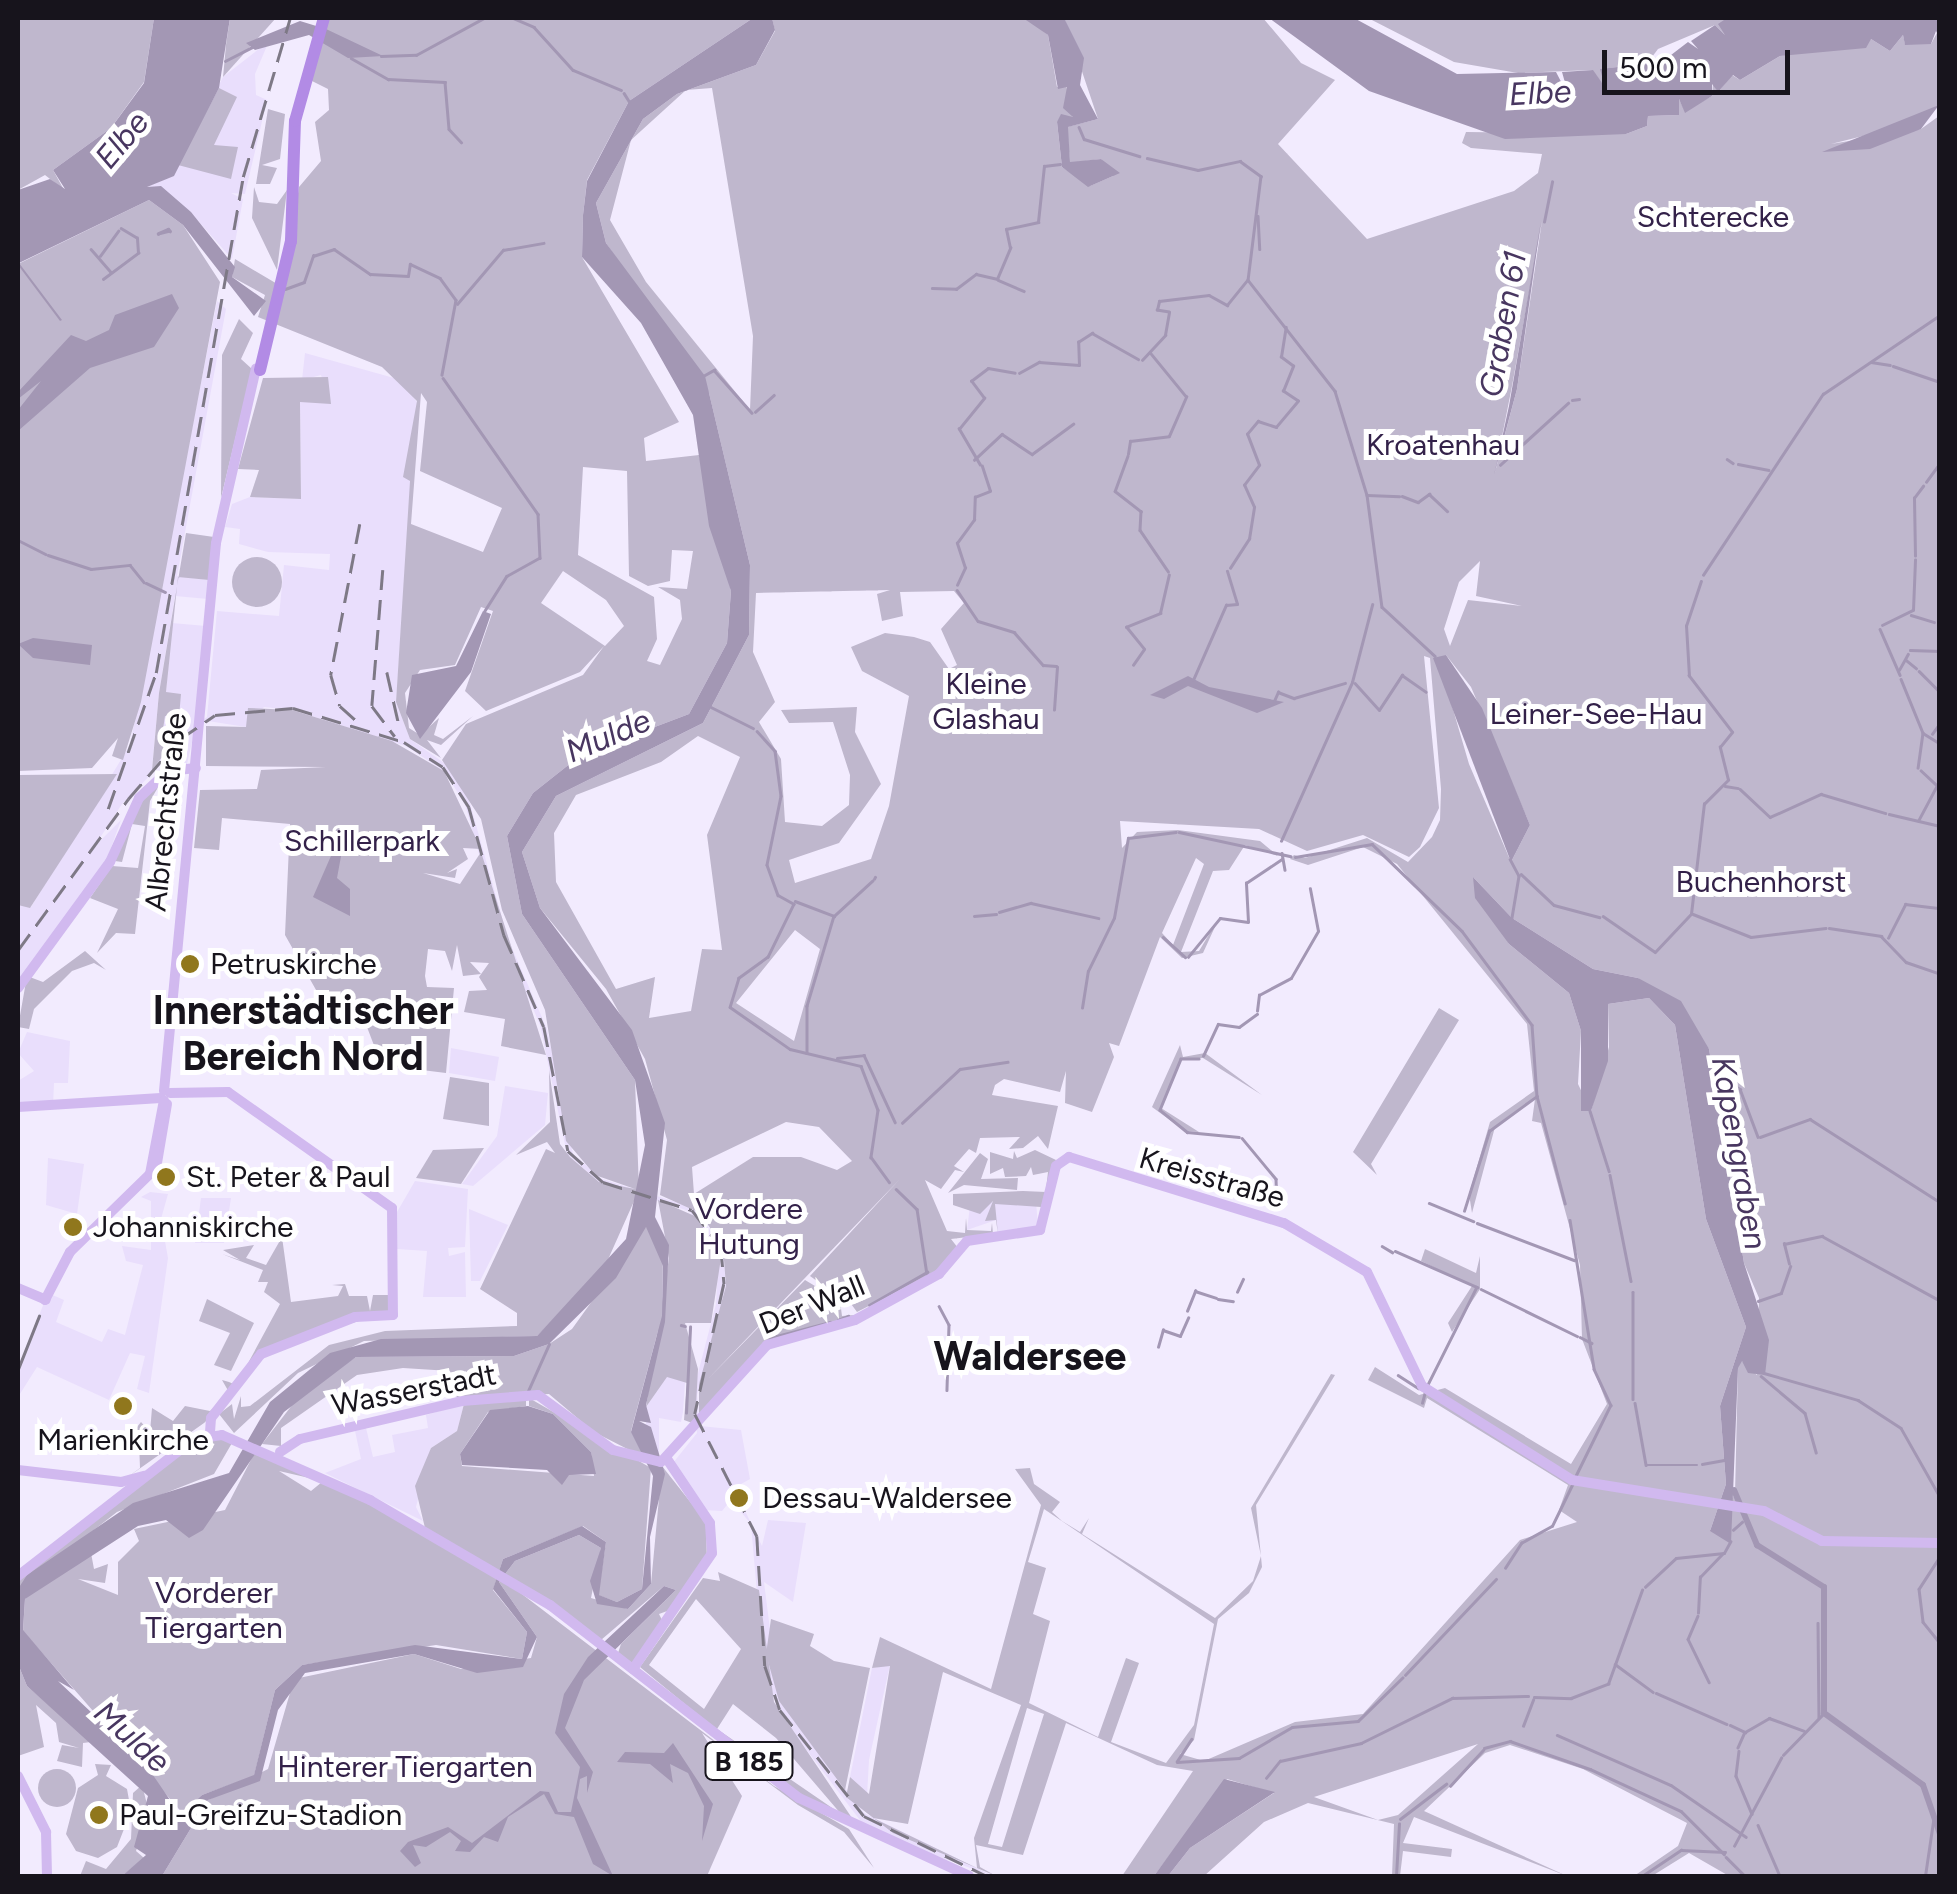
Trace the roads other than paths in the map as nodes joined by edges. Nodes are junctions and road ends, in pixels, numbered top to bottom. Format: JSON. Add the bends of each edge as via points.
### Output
{"nodes":[{"id":1,"x":321,"y":19,"type":"edge"},
{"id":2,"x":258,"y":369,"type":"joint"},
{"id":3,"x":196,"y":768,"type":"junction"},
{"id":4,"x":18,"y":988,"type":"edge"},
{"id":5,"x":165,"y":1097,"type":"junction"},
{"id":6,"x":18,"y":1108,"type":"edge"},
{"id":7,"x":1039,"y":1231,"type":"joint"},
{"id":8,"x":18,"y":1288,"type":"edge"},
{"id":9,"x":220,"y":1431,"type":"junction"},
{"id":10,"x":282,"y":1456,"type":"junction"},
{"id":11,"x":665,"y":1460,"type":"junction"},
{"id":12,"x":18,"y":1472,"type":"edge"},
{"id":13,"x":128,"y":1487,"type":"junction"},
{"id":14,"x":1940,"y":1543,"type":"edge"},
{"id":15,"x":18,"y":1573,"type":"edge"},
{"id":16,"x":635,"y":1667,"type":"junction"},
{"id":17,"x":18,"y":1776,"type":"edge"},
{"id":18,"x":18,"y":1784,"type":"edge"},
{"id":19,"x":45,"y":1876,"type":"edge"},
{"id":20,"x":968,"y":1876,"type":"edge"}],
"edges":[{"from":1,"to":2,"type":"highway","via":[[292,127],[278,287]]},
{"from":2,"to":3,"type":"main road","name":"Albrechtstraße","via":[[223,512]]},
{"from":3,"to":4,"type":"main road","via":[[168,771],[139,798],[108,866]]},
{"from":3,"to":5,"type":"main road","name":"Albrechtstraße"},
{"from":5,"to":6,"type":"main road"},
{"from":5,"to":8,"type":"main road","name":"Albrechtstraße","via":[[149,1179],[70,1252],[46,1299]]},
{"from":5,"to":9,"type":"main road","via":[[227,1092],[392,1208],[393,1315],[355,1317],[264,1352]]},
{"from":7,"to":11,"type":"main road","name":"Der Wall","via":[[969,1240],[955,1257],[855,1320],[767,1345]]},
{"from":7,"to":14,"type":"main road","name":"Kreisstraße","via":[[1056,1166],[1068,1157],[1284,1223],[1372,1277],[1410,1370],[1435,1396],[1572,1480],[1768,1512],[1817,1540]]},
{"from":9,"to":10,"type":"main road","number":"B 185"},
{"from":9,"to":13,"type":"main road"},
{"from":10,"to":11,"type":"main road","name":"Wasserstadt","via":[[469,1400],[540,1395],[613,1450],[649,1464]]},
{"from":10,"to":16,"type":"main road","number":"B 185","via":[[516,1585]]},
{"from":11,"to":16,"type":"main road","via":[[712,1527],[706,1570]]},
{"from":12,"to":13,"type":"main road"},
{"from":13,"to":15,"type":"main road"},
{"from":16,"to":20,"type":"main road","number":"B 185","via":[[807,1804]]},
{"from":17,"to":19,"type":"main road","via":[[46,1832]]},
{"from":18,"to":19,"type":"main road","via":[[43,1836]]}]}
